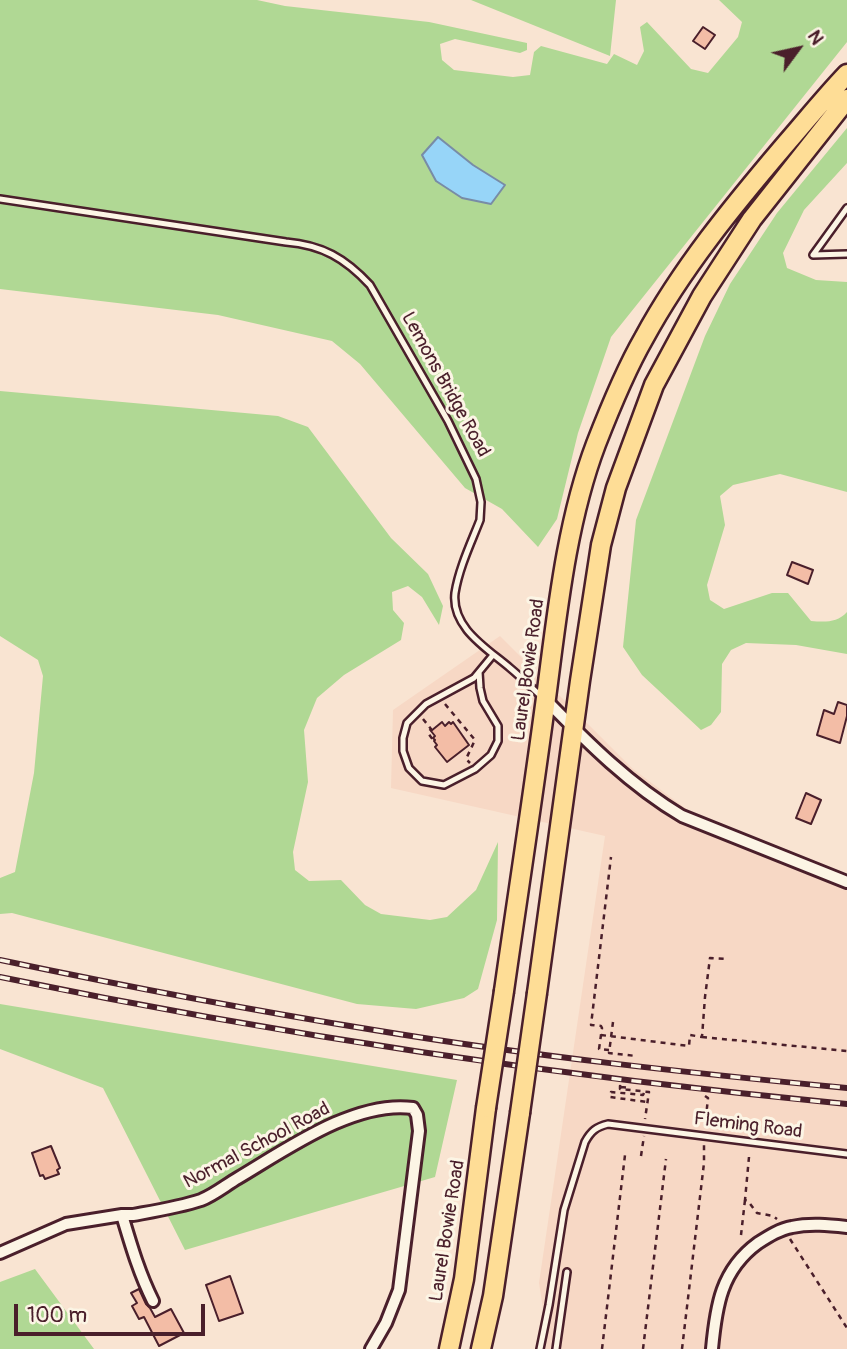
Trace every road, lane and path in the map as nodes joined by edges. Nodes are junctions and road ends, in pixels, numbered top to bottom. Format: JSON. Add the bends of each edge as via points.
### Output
{"nodes":[{"id":1,"x":847,"y":74,"type":"edge"},
{"id":2,"x":847,"y":99,"type":"edge"},
{"id":3,"x":0,"y":199,"type":"edge"},
{"id":4,"x":847,"y":208,"type":"edge"},
{"id":5,"x":847,"y":254,"type":"edge"},
{"id":6,"x":493,"y":656,"type":"junction"},
{"id":7,"x":479,"y":672,"type":"junction"},
{"id":8,"x":438,"y":696,"type":"junction"},
{"id":9,"x":545,"y":700,"type":"junction"},
{"id":10,"x":417,"y":711,"type":"junction"},
{"id":11,"x":573,"y":728,"type":"junction"},
{"id":12,"x":433,"y":740,"type":"dead end"},
{"id":13,"x":475,"y":769,"type":"junction"},
{"id":14,"x":611,"y":857,"type":"dead end"},
{"id":15,"x":847,"y":882,"type":"edge"},
{"id":16,"x":727,"y":959,"type":"dead end"},
{"id":17,"x":613,"y":1022,"type":"dead end"},
{"id":18,"x":601,"y":1035,"type":"junction"},
{"id":19,"x":611,"y":1037,"type":"junction"},
{"id":20,"x":702,"y":1037,"type":"junction"},
{"id":21,"x":609,"y":1050,"type":"junction"},
{"id":22,"x":847,"y":1051,"type":"edge"},
{"id":23,"x":635,"y":1056,"type":"dead end"},
{"id":24,"x":631,"y":1088,"type":"dead end"},
{"id":25,"x":644,"y":1092,"type":"junction"},
{"id":26,"x":847,"y":1154,"type":"edge"},
{"id":27,"x":625,"y":1155,"type":"dead end"},
{"id":28,"x":749,"y":1157,"type":"dead end"},
{"id":29,"x":666,"y":1159,"type":"dead end"},
{"id":30,"x":704,"y":1163,"type":"dead end"},
{"id":31,"x":745,"y":1200,"type":"junction"},
{"id":32,"x":122,"y":1215,"type":"junction"},
{"id":33,"x":847,"y":1227,"type":"edge"},
{"id":34,"x":784,"y":1229,"type":"junction"},
{"id":35,"x":741,"y":1235,"type":"dead end"},
{"id":36,"x":0,"y":1253,"type":"edge"},
{"id":37,"x":567,"y":1272,"type":"dead end"},
{"id":38,"x":153,"y":1301,"type":"dead end"},
{"id":39,"x":847,"y":1328,"type":"edge"},
{"id":40,"x":371,"y":1349,"type":"edge"},
{"id":41,"x":449,"y":1349,"type":"edge"},
{"id":42,"x":481,"y":1349,"type":"edge"},
{"id":43,"x":540,"y":1349,"type":"edge"},
{"id":44,"x":555,"y":1349,"type":"edge"},
{"id":45,"x":602,"y":1349,"type":"edge"},
{"id":46,"x":643,"y":1349,"type":"edge"},
{"id":47,"x":682,"y":1349,"type":"edge"},
{"id":48,"x":712,"y":1349,"type":"edge"}],
"edges":[{"from":1,"to":9,"type":"main road","name":"Laurel Bowie Road","via":[[752,183],[679,280],[615,397],[579,503]]},
{"from":2,"to":11,"type":"main road","via":[[752,219],[702,296],[654,385],[601,545]]},
{"from":3,"to":6,"type":"lane","name":"Lemons Bridge Road","via":[[306,244],[342,260],[359,274],[442,410],[476,479],[482,511],[460,574],[456,605],[473,639]]},
{"from":4,"to":5,"type":"lane","via":[[813,255]]},
{"from":6,"to":7,"type":"lane"},
{"from":6,"to":9,"type":"lane","name":"Lemons Bridge Road"},
{"from":7,"to":8,"type":"lane"},
{"from":7,"to":13,"type":"lane","via":[[484,701],[498,726],[498,740],[491,755]]},
{"from":8,"to":10,"type":"lane"},
{"from":8,"to":13,"type":"path","via":[[474,740],[466,759]]},
{"from":9,"to":11,"type":"street","name":"Lemons Bridge Road"},
{"from":9,"to":41,"type":"main road","name":"Laurel Bowie Road","bridge":true,"via":[[464,1279]]},
{"from":10,"to":12,"type":"path","via":[[431,729],[428,733]]},
{"from":10,"to":13,"type":"lane","via":[[403,738],[409,768],[422,780],[444,785]]},
{"from":11,"to":15,"type":"street","name":"Lemons Bridge Road","via":[[616,769],[682,816]]},
{"from":11,"to":42,"type":"main road","bridge":true,"via":[[497,1273]]},
{"from":14,"to":18,"type":"path","via":[[591,1025],[603,1028]]},
{"from":16,"to":20,"type":"path","via":[[710,958]]},
{"from":17,"to":19,"type":"path"},
{"from":18,"to":19,"type":"path"},
{"from":18,"to":21,"type":"path","via":[[599,1049]]},
{"from":19,"to":20,"type":"path","via":[[689,1046],[690,1035]]},
{"from":19,"to":21,"type":"path"},
{"from":20,"to":22,"type":"path"},
{"from":21,"to":23,"type":"path"},
{"from":24,"to":25,"type":"path","via":[[620,1086]]},
{"from":25,"to":25,"type":"path","via":[[649,1092],[648,1099],[610,1097],[611,1092],[643,1096]]},
{"from":26,"to":43,"type":"lane","name":"Fleming Road","via":[[608,1124],[596,1127],[585,1142],[564,1210]]},
{"from":27,"to":45,"type":"path"},
{"from":28,"to":31,"type":"path"},
{"from":29,"to":46,"type":"path"},
{"from":30,"to":47,"type":"path"},
{"from":31,"to":34,"type":"path","via":[[757,1213],[777,1218]]},
{"from":31,"to":35,"type":"path"},
{"from":32,"to":36,"type":"street","name":"Normal School Road","via":[[66,1224]]},
{"from":32,"to":38,"type":"street"},
{"from":32,"to":40,"type":"street","name":"Normal School Road","via":[[202,1199],[329,1126],[362,1113],[386,1107],[413,1108],[419,1131],[399,1290]]},
{"from":33,"to":34,"type":"street"},
{"from":34,"to":39,"type":"path"},
{"from":34,"to":48,"type":"street","via":[[749,1250],[732,1270],[718,1302]]},
{"from":37,"to":44,"type":"lane"}]}
